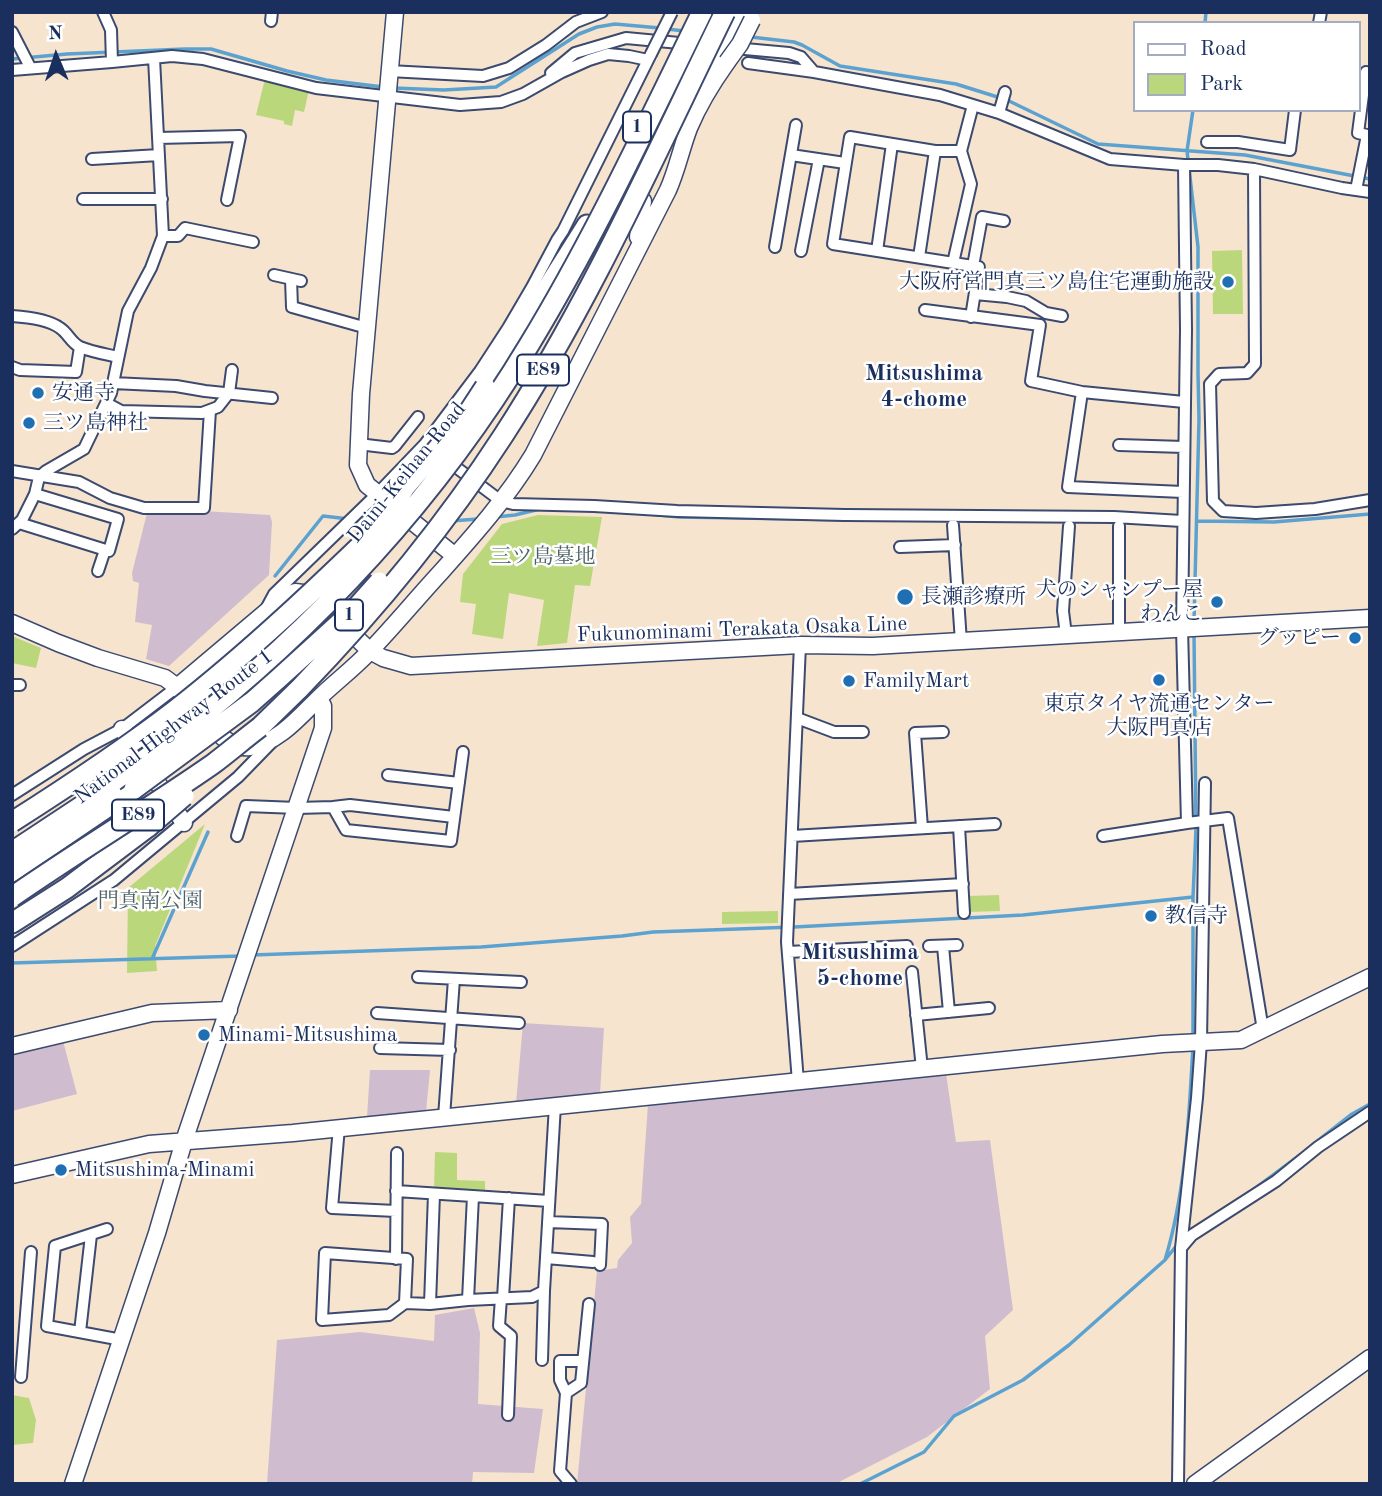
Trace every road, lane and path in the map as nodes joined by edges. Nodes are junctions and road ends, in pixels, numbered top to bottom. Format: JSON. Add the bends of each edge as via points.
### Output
{"nodes":[{"id":1,"x":103,"y":12,"type":"edge"},
{"id":2,"x":395,"y":12,"type":"edge"},
{"id":3,"x":602,"y":12,"type":"edge"},
{"id":4,"x":672,"y":12,"type":"edge"},
{"id":5,"x":690,"y":26,"type":"edge"},
{"id":6,"x":734,"y":29,"type":"edge"},
{"id":7,"x":12,"y":32,"type":"edge"},
{"id":8,"x":650,"y":57,"type":"junction"},
{"id":9,"x":154,"y":58,"type":"junction"},
{"id":10,"x":26,"y":60,"type":"junction"},
{"id":11,"x":112,"y":60,"type":"junction"},
{"id":12,"x":748,"y":62,"type":"dead end"},
{"id":13,"x":12,"y":70,"type":"edge"},
{"id":14,"x":814,"y":72,"type":"junction"},
{"id":15,"x":1365,"y":72,"type":"edge"},
{"id":16,"x":388,"y":85,"type":"junction"},
{"id":17,"x":1005,"y":92,"type":"dead end"},
{"id":18,"x":523,"y":94,"type":"junction"},
{"id":19,"x":973,"y":105,"type":"junction"},
{"id":20,"x":1361,"y":107,"type":"edge"},
{"id":21,"x":1295,"y":112,"type":"edge"},
{"id":22,"x":1360,"y":112,"type":"edge"},
{"id":23,"x":999,"y":113,"type":"junction"},
{"id":24,"x":796,"y":125,"type":"dead end"},
{"id":25,"x":158,"y":138,"type":"junction"},
{"id":26,"x":892,"y":144,"type":"junction"},
{"id":27,"x":961,"y":150,"type":"junction"},
{"id":28,"x":935,"y":151,"type":"junction"},
{"id":29,"x":159,"y":155,"type":"junction"},
{"id":30,"x":791,"y":155,"type":"junction"},
{"id":31,"x":92,"y":159,"type":"dead end"},
{"id":32,"x":819,"y":159,"type":"junction"},
{"id":33,"x":845,"y":163,"type":"junction"},
{"id":34,"x":1218,"y":164,"type":"junction"},
{"id":35,"x":1184,"y":165,"type":"junction"},
{"id":36,"x":1254,"y":169,"type":"junction"},
{"id":37,"x":1365,"y":169,"type":"edge"},
{"id":38,"x":1356,"y":190,"type":"junction"},
{"id":39,"x":1370,"y":192,"type":"edge"},
{"id":40,"x":83,"y":199,"type":"dead end"},
{"id":41,"x":162,"y":199,"type":"junction"},
{"id":42,"x":228,"y":200,"type":"dead end"},
{"id":43,"x":643,"y":201,"type":"junction"},
{"id":44,"x":1004,"y":221,"type":"dead end"},
{"id":45,"x":585,"y":228,"type":"junction"},
{"id":46,"x":563,"y":231,"type":"junction"},
{"id":47,"x":163,"y":236,"type":"junction"},
{"id":48,"x":253,"y":242,"type":"dead end"},
{"id":49,"x":775,"y":247,"type":"dead end"},
{"id":50,"x":637,"y":250,"type":"junction"},
{"id":51,"x":801,"y":251,"type":"dead end"},
{"id":52,"x":877,"y":251,"type":"junction"},
{"id":53,"x":919,"y":257,"type":"junction"},
{"id":54,"x":953,"y":262,"type":"junction"},
{"id":55,"x":973,"y":266,"type":"junction"},
{"id":56,"x":274,"y":275,"type":"dead end"},
{"id":57,"x":975,"y":294,"type":"junction"},
{"id":58,"x":925,"y":310,"type":"dead end"},
{"id":59,"x":12,"y":316,"type":"edge"},
{"id":60,"x":1062,"y":316,"type":"dead end"},
{"id":61,"x":971,"y":317,"type":"junction"},
{"id":62,"x":367,"y":328,"type":"junction"},
{"id":63,"x":528,"y":346,"type":"junction"},
{"id":64,"x":80,"y":347,"type":"junction"},
{"id":65,"x":118,"y":357,"type":"junction"},
{"id":66,"x":12,"y":367,"type":"edge"},
{"id":67,"x":232,"y":370,"type":"dead end"},
{"id":68,"x":113,"y":383,"type":"junction"},
{"id":69,"x":1082,"y":392,"type":"junction"},
{"id":70,"x":229,"y":393,"type":"junction"},
{"id":71,"x":272,"y":398,"type":"dead end"},
{"id":72,"x":1184,"y":402,"type":"junction"},
{"id":73,"x":106,"y":403,"type":"junction"},
{"id":74,"x":210,"y":410,"type":"junction"},
{"id":75,"x":418,"y":417,"type":"dead end"},
{"id":76,"x":358,"y":444,"type":"junction"},
{"id":77,"x":1118,"y":444,"type":"dead end"},
{"id":78,"x":1184,"y":447,"type":"junction"},
{"id":79,"x":430,"y":448,"type":"junction"},
{"id":80,"x":12,"y":471,"type":"edge"},
{"id":81,"x":39,"y":477,"type":"junction"},
{"id":82,"x":472,"y":479,"type":"junction"},
{"id":83,"x":1183,"y":492,"type":"junction"},
{"id":84,"x":35,"y":494,"type":"junction"},
{"id":85,"x":1370,"y":500,"type":"edge"},
{"id":86,"x":501,"y":501,"type":"junction"},
{"id":87,"x":393,"y":506,"type":"junction"},
{"id":88,"x":1182,"y":521,"type":"junction"},
{"id":89,"x":16,"y":522,"type":"edge"},
{"id":90,"x":953,"y":525,"type":"dead end"},
{"id":91,"x":1069,"y":526,"type":"dead end"},
{"id":92,"x":1119,"y":526,"type":"dead end"},
{"id":93,"x":423,"y":530,"type":"junction"},
{"id":94,"x":955,"y":545,"type":"junction"},
{"id":95,"x":900,"y":547,"type":"dead end"},
{"id":96,"x":106,"y":550,"type":"junction"},
{"id":97,"x":455,"y":556,"type":"junction"},
{"id":98,"x":98,"y":571,"type":"dead end"},
{"id":99,"x":265,"y":612,"type":"junction"},
{"id":100,"x":1369,"y":618,"type":"edge"},
{"id":101,"x":12,"y":623,"type":"edge"},
{"id":102,"x":1370,"y":624,"type":"edge"},
{"id":103,"x":1190,"y":628,"type":"junction"},
{"id":104,"x":1119,"y":632,"type":"junction"},
{"id":105,"x":1066,"y":635,"type":"junction"},
{"id":106,"x":961,"y":642,"type":"junction"},
{"id":107,"x":800,"y":645,"type":"junction"},
{"id":108,"x":370,"y":651,"type":"junction"},
{"id":109,"x":177,"y":687,"type":"junction"},
{"id":110,"x":319,"y":698,"type":"junction"},
{"id":111,"x":797,"y":718,"type":"junction"},
{"id":112,"x":260,"y":727,"type":"junction"},
{"id":113,"x":122,"y":729,"type":"junction"},
{"id":114,"x":283,"y":732,"type":"junction"},
{"id":115,"x":863,"y":732,"type":"dead end"},
{"id":116,"x":943,"y":732,"type":"dead end"},
{"id":117,"x":463,"y":752,"type":"dead end"},
{"id":118,"x":388,"y":775,"type":"dead end"},
{"id":119,"x":131,"y":783,"type":"junction"},
{"id":120,"x":459,"y":783,"type":"junction"},
{"id":121,"x":1205,"y":783,"type":"dead end"},
{"id":122,"x":12,"y":795,"type":"edge"},
{"id":123,"x":333,"y":807,"type":"junction"},
{"id":124,"x":297,"y":808,"type":"junction"},
{"id":125,"x":454,"y":817,"type":"junction"},
{"id":126,"x":1205,"y":821,"type":"junction"},
{"id":127,"x":12,"y":822,"type":"edge"},
{"id":128,"x":1187,"y":822,"type":"junction"},
{"id":129,"x":184,"y":823,"type":"junction"},
{"id":130,"x":995,"y":824,"type":"dead end"},
{"id":131,"x":959,"y":826,"type":"junction"},
{"id":132,"x":922,"y":828,"type":"junction"},
{"id":133,"x":237,"y":836,"type":"dead end"},
{"id":134,"x":792,"y":836,"type":"junction"},
{"id":135,"x":1103,"y":836,"type":"dead end"},
{"id":136,"x":12,"y":847,"type":"edge"},
{"id":137,"x":12,"y":852,"type":"edge"},
{"id":138,"x":12,"y":872,"type":"edge"},
{"id":139,"x":963,"y":884,"type":"junction"},
{"id":140,"x":789,"y":894,"type":"junction"},
{"id":141,"x":12,"y":897,"type":"edge"},
{"id":142,"x":964,"y":913,"type":"dead end"},
{"id":143,"x":12,"y":923,"type":"edge"},
{"id":144,"x":14,"y":944,"type":"edge"},
{"id":145,"x":907,"y":946,"type":"dead end"},
{"id":146,"x":929,"y":946,"type":"dead end"},
{"id":147,"x":943,"y":946,"type":"junction"},
{"id":148,"x":957,"y":946,"type":"dead end"},
{"id":149,"x":788,"y":952,"type":"junction"},
{"id":150,"x":912,"y":972,"type":"dead end"},
{"id":151,"x":418,"y":977,"type":"dead end"},
{"id":152,"x":1370,"y":977,"type":"edge"},
{"id":153,"x":454,"y":979,"type":"junction"},
{"id":154,"x":521,"y":982,"type":"dead end"},
{"id":155,"x":989,"y":1008,"type":"dead end"},
{"id":156,"x":229,"y":1010,"type":"junction"},
{"id":157,"x":949,"y":1012,"type":"junction"},
{"id":158,"x":377,"y":1013,"type":"dead end"},
{"id":159,"x":916,"y":1015,"type":"junction"},
{"id":160,"x":452,"y":1018,"type":"junction"},
{"id":161,"x":519,"y":1023,"type":"dead end"},
{"id":162,"x":1263,"y":1030,"type":"junction"},
{"id":163,"x":1201,"y":1042,"type":"junction"},
{"id":164,"x":12,"y":1046,"type":"edge"},
{"id":165,"x":380,"y":1048,"type":"dead end"},
{"id":166,"x":450,"y":1050,"type":"junction"},
{"id":167,"x":922,"y":1069,"type":"junction"},
{"id":168,"x":798,"y":1082,"type":"junction"},
{"id":169,"x":555,"y":1105,"type":"junction"},
{"id":170,"x":1370,"y":1112,"type":"edge"},
{"id":171,"x":444,"y":1117,"type":"junction"},
{"id":172,"x":339,"y":1128,"type":"junction"},
{"id":173,"x":184,"y":1141,"type":"junction"},
{"id":174,"x":397,"y":1153,"type":"dead end"},
{"id":175,"x":12,"y":1175,"type":"edge"},
{"id":176,"x":396,"y":1191,"type":"junction"},
{"id":177,"x":434,"y":1194,"type":"junction"},
{"id":178,"x":473,"y":1196,"type":"junction"},
{"id":179,"x":509,"y":1198,"type":"junction"},
{"id":180,"x":549,"y":1201,"type":"junction"},
{"id":181,"x":396,"y":1211,"type":"junction"},
{"id":182,"x":548,"y":1222,"type":"junction"},
{"id":183,"x":107,"y":1229,"type":"dead end"},
{"id":184,"x":91,"y":1234,"type":"junction"},
{"id":185,"x":1181,"y":1248,"type":"junction"},
{"id":186,"x":31,"y":1252,"type":"dead end"},
{"id":187,"x":546,"y":1258,"type":"junction"},
{"id":188,"x":396,"y":1259,"type":"junction"},
{"id":189,"x":28,"y":1287,"type":"junction"},
{"id":190,"x":51,"y":1288,"type":"junction"},
{"id":191,"x":544,"y":1291,"type":"junction"},
{"id":192,"x":502,"y":1298,"type":"junction"},
{"id":193,"x":468,"y":1300,"type":"junction"},
{"id":194,"x":405,"y":1303,"type":"junction"},
{"id":195,"x":430,"y":1304,"type":"junction"},
{"id":196,"x":589,"y":1304,"type":"dead end"},
{"id":197,"x":80,"y":1332,"type":"junction"},
{"id":198,"x":122,"y":1340,"type":"junction"},
{"id":199,"x":1370,"y":1358,"type":"edge"},
{"id":200,"x":542,"y":1360,"type":"dead end"},
{"id":201,"x":583,"y":1361,"type":"junction"},
{"id":202,"x":21,"y":1377,"type":"dead end"},
{"id":203,"x":566,"y":1393,"type":"junction"},
{"id":204,"x":508,"y":1415,"type":"dead end"},
{"id":205,"x":73,"y":1484,"type":"edge"},
{"id":206,"x":571,"y":1484,"type":"edge"},
{"id":207,"x":1178,"y":1484,"type":"edge"},
{"id":208,"x":1195,"y":1484,"type":"edge"}],
"edges":[{"from":1,"to":11,"type":"street","via":[[111,30]]},
{"from":2,"to":16,"type":"street"},
{"from":3,"to":16,"type":"street","via":[[576,22],[509,68],[482,76]]},
{"from":4,"to":8,"type":"street","bridge":true},
{"from":5,"to":6,"type":"street"},
{"from":5,"to":18,"type":"street","via":[[575,54]]},
{"from":5,"to":45,"type":"highway","name":"National Highway Route 1","number":"1"},
{"from":5,"to":63,"type":"highway","name":"Daini-Keihan Road","number":"E89","bridge":true,"via":[[621,178]]},
{"from":6,"to":14,"type":"street","via":[[801,57]]},
{"from":6,"to":43,"type":"highway","name":"National Highway Route 1","number":"1"},
{"from":6,"to":50,"type":"street","via":[[688,131],[676,171]]},
{"from":6,"to":112,"type":"highway","number":"E89","bridge":true,"via":[[503,436],[393,586]]},
{"from":7,"to":10,"type":"street"},
{"from":8,"to":18,"type":"street","via":[[608,54]]},
{"from":8,"to":46,"type":"street"},
{"from":9,"to":11,"type":"street"},
{"from":9,"to":16,"type":"street","via":[[203,59],[316,88]]},
{"from":9,"to":25,"type":"street"},
{"from":10,"to":11,"type":"street"},
{"from":10,"to":13,"type":"street"},
{"from":12,"to":14,"type":"street"},
{"from":14,"to":19,"type":"street"},
{"from":15,"to":20,"type":"street"},
{"from":16,"to":18,"type":"street","via":[[460,105],[501,103]]},
{"from":16,"to":62,"type":"street"},
{"from":17,"to":23,"type":"street"},
{"from":19,"to":23,"type":"street"},
{"from":19,"to":27,"type":"street"},
{"from":21,"to":34,"type":"street","via":[[1290,150],[1212,142]]},
{"from":22,"to":37,"type":"street","via":[[1358,133],[1367,135]]},
{"from":23,"to":35,"type":"street","via":[[1110,159]]},
{"from":24,"to":30,"type":"street"},
{"from":25,"to":29,"type":"street"},
{"from":25,"to":42,"type":"street","via":[[240,136]]},
{"from":26,"to":28,"type":"street"},
{"from":26,"to":33,"type":"street","via":[[849,137]]},
{"from":26,"to":52,"type":"street"},
{"from":27,"to":28,"type":"street"},
{"from":27,"to":54,"type":"street","via":[[971,184]]},
{"from":28,"to":53,"type":"street"},
{"from":29,"to":31,"type":"street"},
{"from":29,"to":41,"type":"street"},
{"from":30,"to":32,"type":"street"},
{"from":30,"to":49,"type":"street"},
{"from":32,"to":33,"type":"street"},
{"from":32,"to":51,"type":"street"},
{"from":33,"to":52,"type":"street","via":[[833,244]]},
{"from":34,"to":35,"type":"street"},
{"from":34,"to":36,"type":"street"},
{"from":35,"to":72,"type":"street"},
{"from":36,"to":38,"type":"street"},
{"from":36,"to":85,"type":"street","via":[[1255,364],[1247,373],[1219,374],[1210,384],[1213,502],[1223,511],[1255,513]]},
{"from":37,"to":38,"type":"street"},
{"from":38,"to":39,"type":"street"},
{"from":40,"to":41,"type":"street"},
{"from":41,"to":47,"type":"street"},
{"from":43,"to":50,"type":"street"},
{"from":43,"to":82,"type":"highway","name":"National Highway Route 1","number":"1","bridge":true,"via":[[587,312],[530,406]]},
{"from":44,"to":55,"type":"street","via":[[982,216]]},
{"from":45,"to":46,"type":"highway"},
{"from":45,"to":79,"type":"highway","name":"National Highway Route 1","number":"1","bridge":true,"via":[[468,414]]},
{"from":46,"to":79,"type":"street","via":[[508,328]]},
{"from":47,"to":48,"type":"street","via":[[178,236],[185,228]]},
{"from":47,"to":65,"type":"street","via":[[128,311]]},
{"from":50,"to":86,"type":"street","via":[[533,456]]},
{"from":52,"to":53,"type":"street"},
{"from":53,"to":54,"type":"street"},
{"from":54,"to":55,"type":"street"},
{"from":55,"to":57,"type":"street","via":[[979,267]]},
{"from":56,"to":62,"type":"street","via":[[296,280],[292,307]]},
{"from":57,"to":60,"type":"street","via":[[1026,301]]},
{"from":57,"to":61,"type":"street"},
{"from":58,"to":61,"type":"street"},
{"from":59,"to":64,"type":"street","via":[[59,327]]},
{"from":61,"to":69,"type":"street","via":[[1040,325],[1031,381]]},
{"from":62,"to":76,"type":"street"},
{"from":63,"to":127,"type":"highway","bridge":true,"via":[[440,463],[303,601],[173,712]]},
{"from":63,"to":136,"type":"highway","name":"Daini-Keihan Road","number":"E89","bridge":true,"via":[[412,510],[300,630],[178,735]]},
{"from":64,"to":65,"type":"street"},
{"from":64,"to":66,"type":"street","via":[[76,372]]},
{"from":65,"to":68,"type":"street"},
{"from":67,"to":70,"type":"street"},
{"from":68,"to":70,"type":"street"},
{"from":68,"to":73,"type":"street"},
{"from":69,"to":72,"type":"street"},
{"from":69,"to":83,"type":"street","via":[[1068,487]]},
{"from":70,"to":71,"type":"street"},
{"from":70,"to":74,"type":"street"},
{"from":72,"to":78,"type":"street"},
{"from":73,"to":74,"type":"street","via":[[121,411]]},
{"from":73,"to":81,"type":"street","via":[[84,449]]},
{"from":74,"to":81,"type":"street","via":[[204,508],[144,509],[79,482]]},
{"from":75,"to":76,"type":"street","via":[[392,448]]},
{"from":76,"to":87,"type":"street","via":[[358,465],[367,485]]},
{"from":77,"to":78,"type":"street"},
{"from":78,"to":83,"type":"street"},
{"from":79,"to":82,"type":"street"},
{"from":79,"to":87,"type":"highway","name":"National Highway Route 1","number":"1","bridge":true},
{"from":80,"to":81,"type":"street"},
{"from":81,"to":84,"type":"street"},
{"from":82,"to":86,"type":"street"},
{"from":82,"to":93,"type":"highway","name":"National Highway Route 1","number":"1","bridge":true},
{"from":83,"to":88,"type":"street"},
{"from":84,"to":89,"type":"street"},
{"from":84,"to":96,"type":"street","via":[[118,519]]},
{"from":86,"to":88,"type":"street","via":[[677,511]]},
{"from":86,"to":97,"type":"street"},
{"from":87,"to":93,"type":"street"},
{"from":87,"to":99,"type":"street","via":[[274,594]]},
{"from":87,"to":119,"type":"highway","name":"National Highway Route 1","number":"1","bridge":true,"via":[[351,573],[299,636]]},
{"from":88,"to":103,"type":"street"},
{"from":89,"to":96,"type":"street"},
{"from":90,"to":94,"type":"street"},
{"from":91,"to":105,"type":"street","via":[[1063,611]]},
{"from":92,"to":104,"type":"street"},
{"from":93,"to":97,"type":"street"},
{"from":93,"to":119,"type":"highway","name":"National Highway Route 1","number":"1","bridge":true,"via":[[354,610],[278,680]]},
{"from":94,"to":95,"type":"street"},
{"from":94,"to":106,"type":"street"},
{"from":96,"to":98,"type":"street"},
{"from":97,"to":108,"type":"street"},
{"from":99,"to":108,"type":"street","name":"Fukunominami Terakata Osaka Line","via":[[295,592],[314,597]]},
{"from":99,"to":109,"type":"street","name":"Fukunominami Terakata Osaka Line"},
{"from":100,"to":102,"type":"street"},
{"from":100,"to":103,"type":"street","name":"Fukunominami Terakata Osaka Line"},
{"from":101,"to":109,"type":"street","via":[[84,653],[164,678]]},
{"from":103,"to":104,"type":"street","name":"Fukunominami Terakata Osaka Line"},
{"from":103,"to":128,"type":"street"},
{"from":104,"to":105,"type":"street","name":"Fukunominami Terakata Osaka Line"},
{"from":105,"to":106,"type":"street","name":"Fukunominami Terakata Osaka Line"},
{"from":106,"to":107,"type":"street","name":"Fukunominami Terakata Osaka Line"},
{"from":107,"to":108,"type":"street","name":"Fukunominami Terakata Osaka Line","via":[[411,666]]},
{"from":107,"to":111,"type":"street"},
{"from":108,"to":110,"type":"street"},
{"from":109,"to":113,"type":"street"},
{"from":109,"to":114,"type":"street","via":[[231,745],[252,747]]},
{"from":110,"to":114,"type":"street"},
{"from":110,"to":124,"type":"street","via":[[323,728]]},
{"from":111,"to":115,"type":"street","via":[[834,732]]},
{"from":111,"to":134,"type":"street"},
{"from":112,"to":141,"type":"highway","number":"E89","bridge":true,"via":[[186,783]]},
{"from":112,"to":143,"type":"highway","bridge":true,"via":[[140,834]]},
{"from":113,"to":122,"type":"street"},
{"from":113,"to":129,"type":"street"},
{"from":114,"to":129,"type":"street"},
{"from":116,"to":132,"type":"street","via":[[915,733]]},
{"from":117,"to":120,"type":"street"},
{"from":118,"to":120,"type":"street"},
{"from":119,"to":137,"type":"highway","name":"National Highway Route 1","number":"1"},
{"from":119,"to":138,"type":"highway","name":"National Highway Route 1","number":"1"},
{"from":120,"to":125,"type":"street"},
{"from":121,"to":126,"type":"street"},
{"from":123,"to":124,"type":"street"},
{"from":123,"to":125,"type":"street"},
{"from":123,"to":125,"type":"street","via":[[346,830],[451,841]]},
{"from":124,"to":133,"type":"street","via":[[246,806]]},
{"from":124,"to":156,"type":"street"},
{"from":126,"to":128,"type":"street"},
{"from":126,"to":162,"type":"street","via":[[1228,818]]},
{"from":126,"to":163,"type":"street"},
{"from":128,"to":135,"type":"street"},
{"from":129,"to":144,"type":"street","via":[[114,880]]},
{"from":130,"to":131,"type":"street"},
{"from":131,"to":132,"type":"street"},
{"from":131,"to":139,"type":"street"},
{"from":132,"to":134,"type":"street"},
{"from":134,"to":140,"type":"street"},
{"from":139,"to":140,"type":"street"},
{"from":139,"to":142,"type":"street"},
{"from":140,"to":149,"type":"street"},
{"from":145,"to":149,"type":"street"},
{"from":146,"to":147,"type":"street"},
{"from":147,"to":148,"type":"street"},
{"from":147,"to":157,"type":"street"},
{"from":149,"to":168,"type":"street"},
{"from":150,"to":159,"type":"street"},
{"from":151,"to":153,"type":"street"},
{"from":152,"to":162,"type":"street"},
{"from":153,"to":154,"type":"street"},
{"from":153,"to":160,"type":"street"},
{"from":155,"to":157,"type":"street"},
{"from":156,"to":164,"type":"street","via":[[152,1013]]},
{"from":156,"to":173,"type":"street"},
{"from":157,"to":159,"type":"street"},
{"from":158,"to":160,"type":"street"},
{"from":159,"to":167,"type":"street"},
{"from":160,"to":161,"type":"street"},
{"from":160,"to":166,"type":"street"},
{"from":162,"to":163,"type":"street","via":[[1241,1040]]},
{"from":163,"to":167,"type":"street"},
{"from":163,"to":185,"type":"street"},
{"from":165,"to":166,"type":"street"},
{"from":166,"to":171,"type":"street"},
{"from":167,"to":168,"type":"street"},
{"from":168,"to":169,"type":"street"},
{"from":169,"to":171,"type":"street"},
{"from":169,"to":180,"type":"street"},
{"from":170,"to":185,"type":"street","via":[[1192,1235]]},
{"from":171,"to":172,"type":"street"},
{"from":172,"to":173,"type":"street"},
{"from":172,"to":181,"type":"street","via":[[332,1208]]},
{"from":173,"to":175,"type":"street","via":[[149,1144]]},
{"from":173,"to":198,"type":"street"},
{"from":174,"to":176,"type":"street"},
{"from":176,"to":177,"type":"street"},
{"from":176,"to":181,"type":"street"},
{"from":177,"to":178,"type":"street"},
{"from":177,"to":195,"type":"street"},
{"from":178,"to":179,"type":"street"},
{"from":178,"to":193,"type":"street"},
{"from":179,"to":180,"type":"street"},
{"from":179,"to":192,"type":"street"},
{"from":180,"to":182,"type":"street"},
{"from":181,"to":188,"type":"street"},
{"from":182,"to":187,"type":"street"},
{"from":182,"to":187,"type":"street","via":[[602,1224],[596,1263]]},
{"from":183,"to":184,"type":"street"},
{"from":184,"to":190,"type":"street","via":[[55,1246]]},
{"from":184,"to":197,"type":"street"},
{"from":185,"to":207,"type":"street"},
{"from":186,"to":189,"type":"street"},
{"from":187,"to":191,"type":"street"},
{"from":188,"to":194,"type":"street","via":[[407,1259]]},
{"from":188,"to":194,"type":"street","via":[[325,1254],[322,1320],[389,1315]]},
{"from":189,"to":190,"type":"street"},
{"from":189,"to":202,"type":"street"},
{"from":190,"to":197,"type":"street","via":[[47,1326]]},
{"from":191,"to":192,"type":"street","via":[[532,1297]]},
{"from":191,"to":200,"type":"street"},
{"from":192,"to":193,"type":"street"},
{"from":192,"to":204,"type":"street","via":[[499,1326],[511,1336]]},
{"from":193,"to":195,"type":"street"},
{"from":194,"to":195,"type":"street"},
{"from":196,"to":201,"type":"street"},
{"from":197,"to":198,"type":"street"},
{"from":198,"to":205,"type":"street"},
{"from":199,"to":208,"type":"street"},
{"from":201,"to":203,"type":"street","via":[[581,1383]]},
{"from":201,"to":203,"type":"street","via":[[560,1360],[560,1380]]},
{"from":203,"to":206,"type":"street","via":[[560,1471]]}]}
